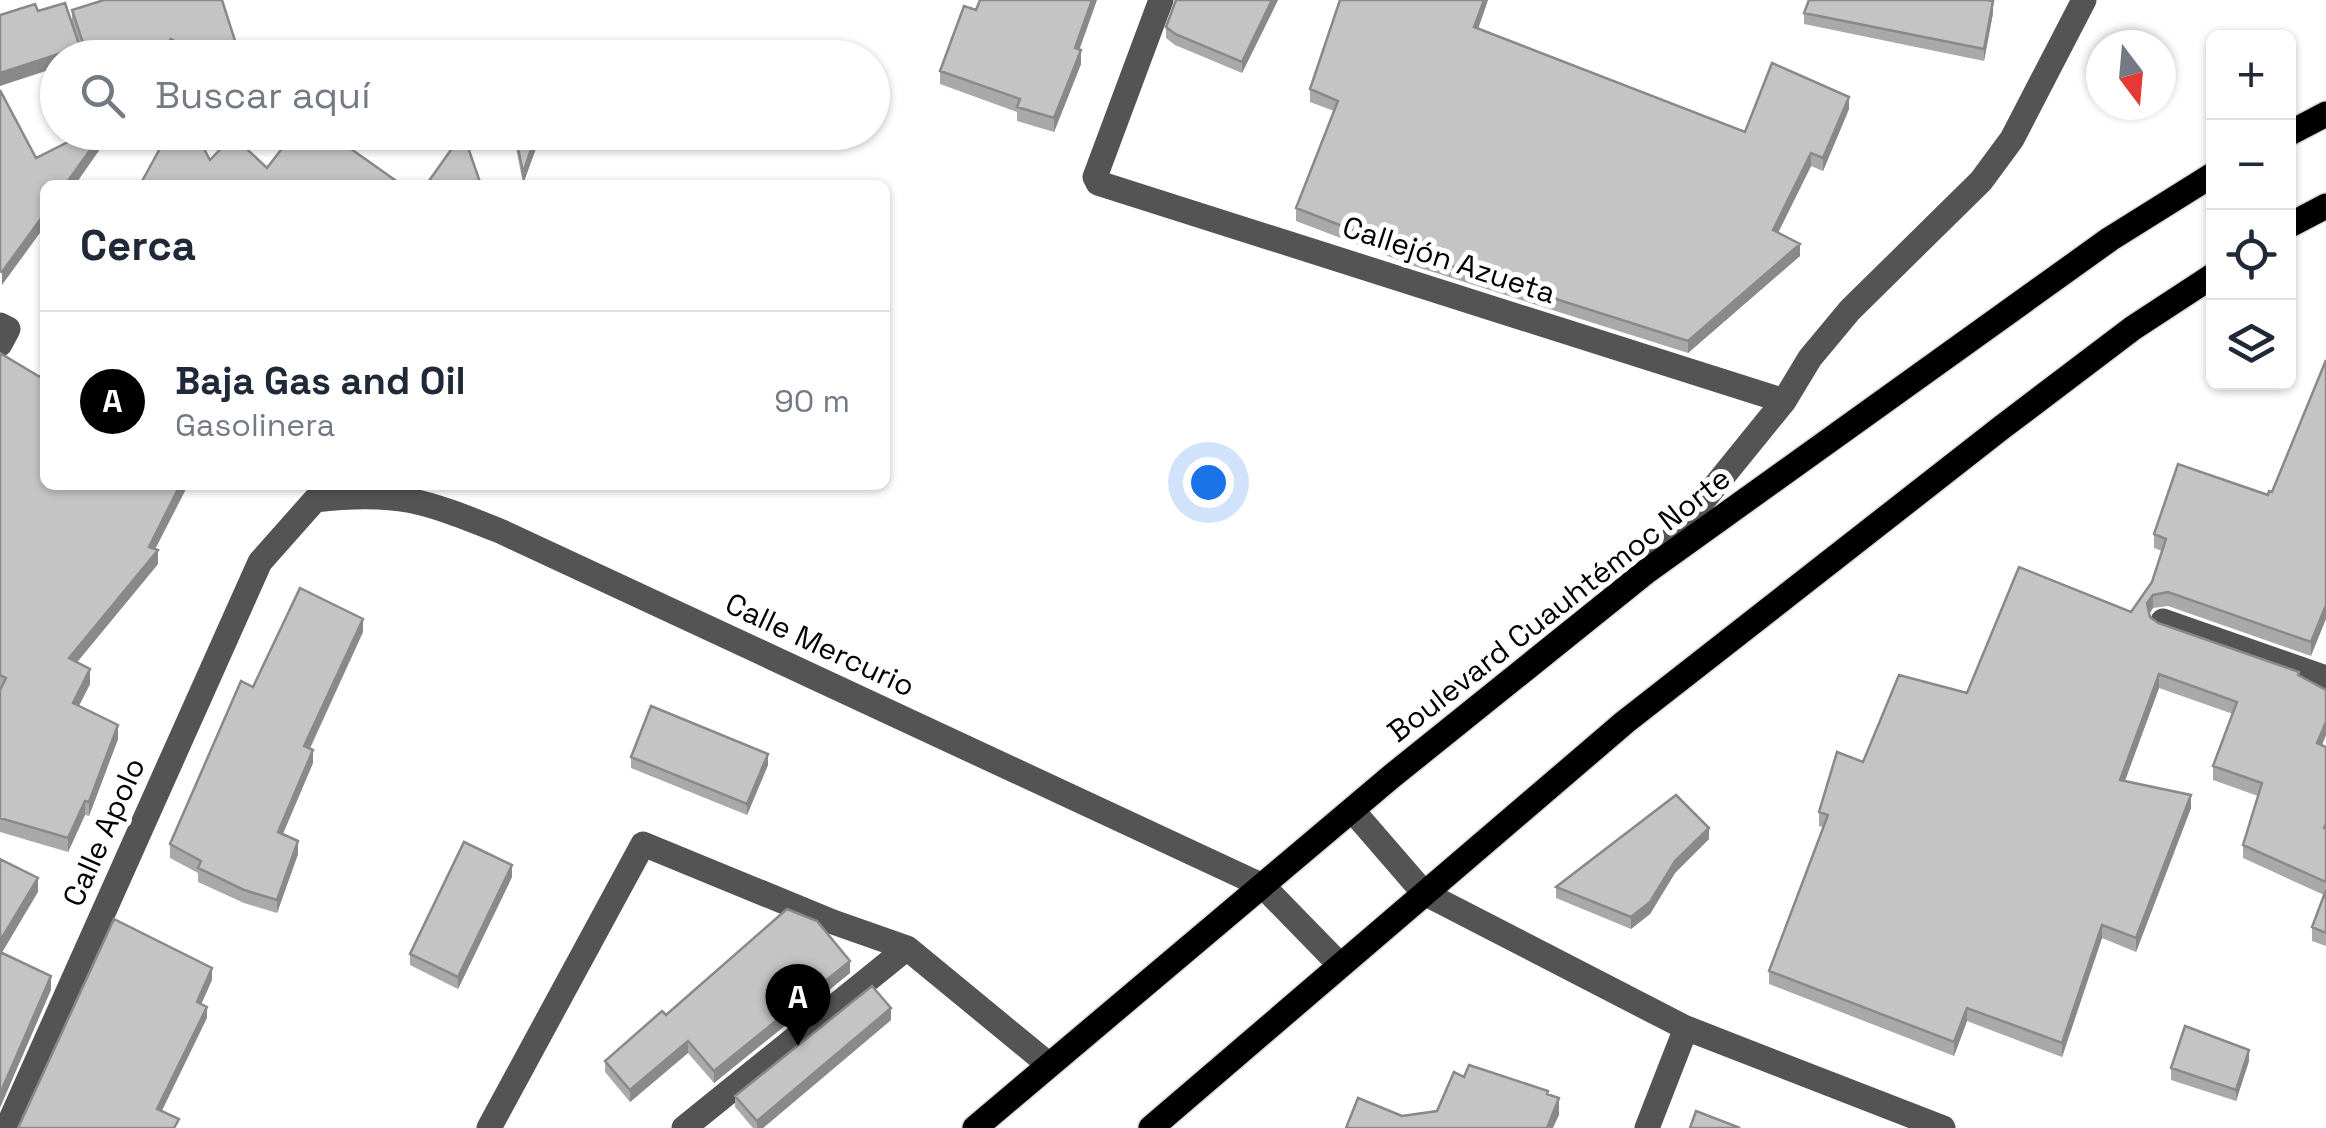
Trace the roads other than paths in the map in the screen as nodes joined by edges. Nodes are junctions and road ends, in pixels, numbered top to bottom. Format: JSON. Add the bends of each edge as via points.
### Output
{"nodes":[{"id":1,"x":1161,"y":0,"type":"edge"},
{"id":2,"x":2084,"y":0,"type":"edge"},
{"id":3,"x":2326,"y":114,"type":"edge"},
{"id":4,"x":2296,"y":130,"type":"edge"},
{"id":5,"x":2206,"y":179,"type":"edge"},
{"id":6,"x":2326,"y":206,"type":"edge"},
{"id":7,"x":2296,"y":222,"type":"edge"},
{"id":8,"x":2206,"y":280,"type":"edge"},
{"id":9,"x":1784,"y":401,"type":"junction"},
{"id":10,"x":260,"y":562,"type":"joint"},
{"id":11,"x":1647,"y":571,"type":"junction"},
{"id":12,"x":2163,"y":622,"type":"edge"},
{"id":13,"x":2326,"y":678,"type":"edge"},
{"id":14,"x":1353,"y":811,"type":"junction"},
{"id":15,"x":1263,"y":886,"type":"junction"},
{"id":16,"x":1424,"y":894,"type":"junction"},
{"id":17,"x":908,"y":948,"type":"junction"},
{"id":18,"x":1340,"y":965,"type":"junction"},
{"id":19,"x":1686,"y":1028,"type":"junction"},
{"id":20,"x":1048,"y":1064,"type":"junction"},
{"id":21,"x":7,"y":1128,"type":"edge"},
{"id":22,"x":490,"y":1128,"type":"edge"},
{"id":23,"x":684,"y":1128,"type":"edge"},
{"id":24,"x":976,"y":1128,"type":"edge"},
{"id":25,"x":1151,"y":1128,"type":"edge"},
{"id":26,"x":1647,"y":1128,"type":"edge"},
{"id":27,"x":1943,"y":1128,"type":"edge"}],
"edges":[{"from":1,"to":9,"type":"street","name":"Callejón Azueta","via":[[1095,180]]},
{"from":2,"to":9,"type":"street","via":[[2012,139],[1981,181],[1850,310]]},
{"from":3,"to":4,"type":"main road"},
{"from":5,"to":11,"type":"main road","name":"Boulevard Cuauhtémoc Norte","via":[[2110,239]]},
{"from":6,"to":7,"type":"main road"},
{"from":8,"to":16,"type":"main road","via":[[2133,328],[1625,722]]},
{"from":9,"to":11,"type":"street"},
{"from":10,"to":15,"type":"street","name":"Calle Mercurio","via":[[315,500],[356,495],[430,503]]},
{"from":10,"to":21,"type":"street","name":"Calle Apolo"},
{"from":11,"to":14,"type":"main road","name":"Boulevard Cuauhtémoc Norte"},
{"from":12,"to":13,"type":"street"},
{"from":14,"to":15,"type":"main road","name":"Boulevard Cuauhtémoc Norte"},
{"from":14,"to":16,"type":"street"},
{"from":15,"to":18,"type":"street","name":"Calle Mercurio"},
{"from":15,"to":20,"type":"main road","name":"Boulevard Cuauhtémoc Norte"},
{"from":16,"to":18,"type":"main road"},
{"from":16,"to":19,"type":"street"},
{"from":17,"to":20,"type":"street"},
{"from":17,"to":22,"type":"street","via":[[644,844]]},
{"from":17,"to":23,"type":"street"},
{"from":18,"to":25,"type":"main road"},
{"from":19,"to":26,"type":"street"},
{"from":19,"to":27,"type":"street"},
{"from":20,"to":24,"type":"main road","name":"Boulevard Cuauhtémoc Norte"}]}
